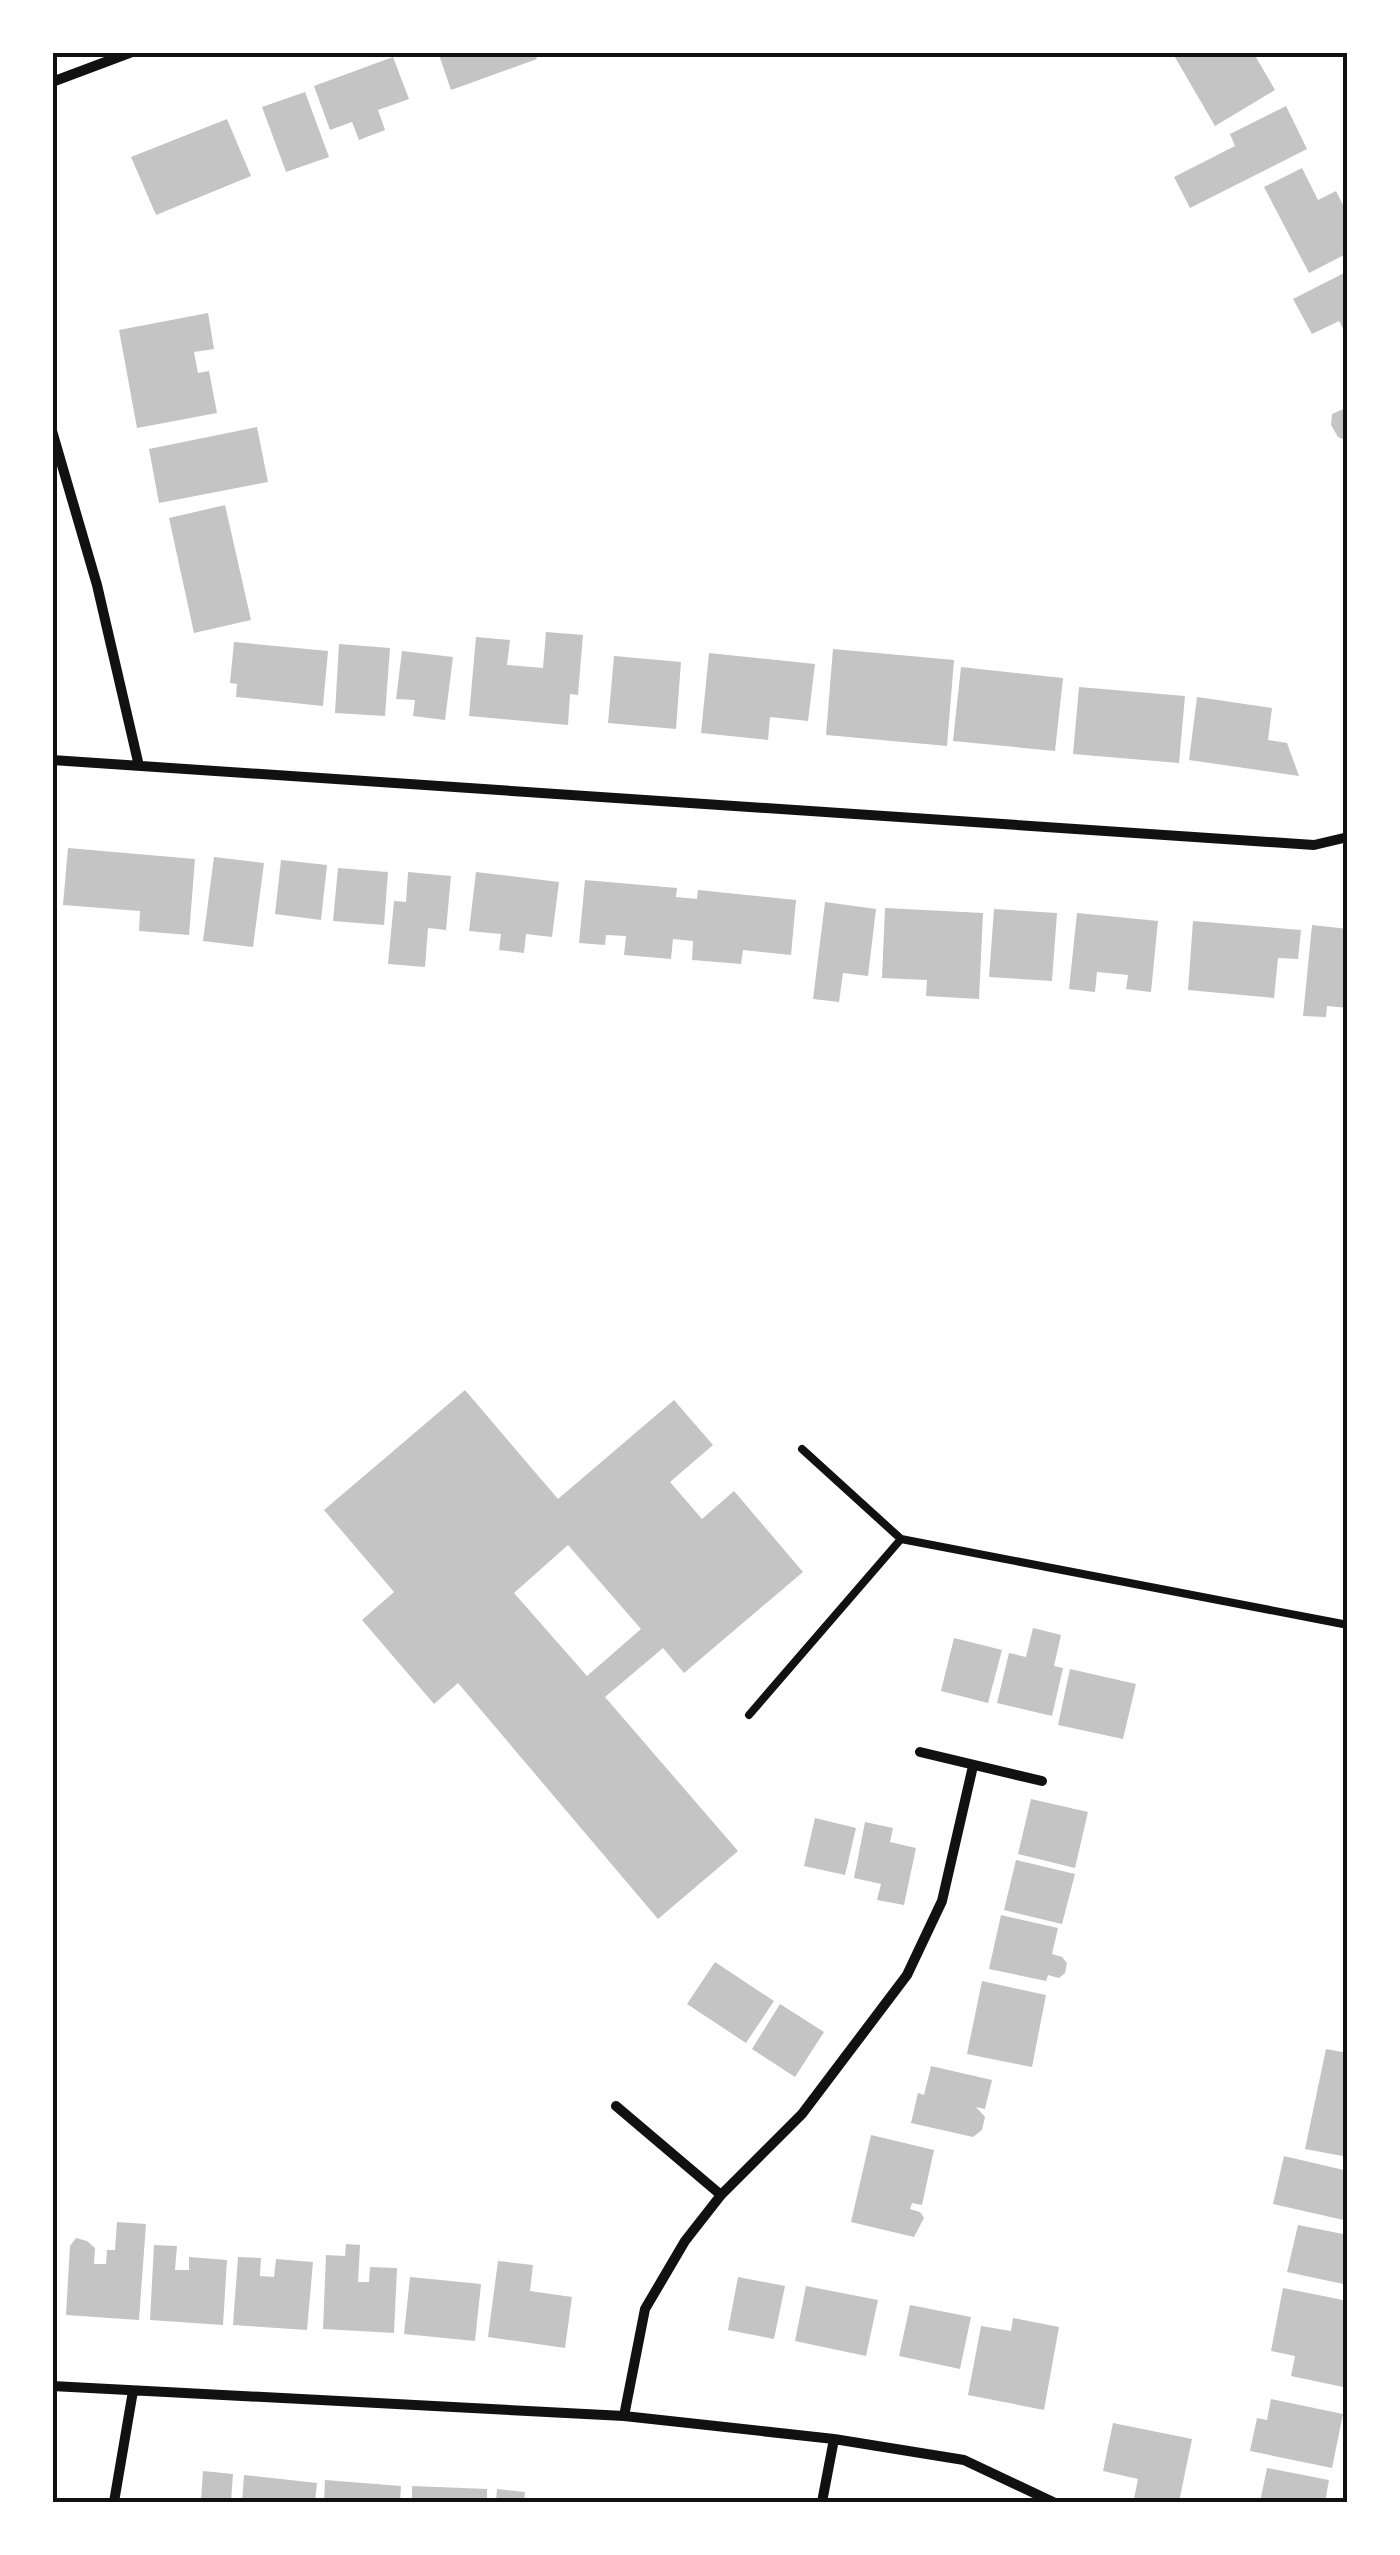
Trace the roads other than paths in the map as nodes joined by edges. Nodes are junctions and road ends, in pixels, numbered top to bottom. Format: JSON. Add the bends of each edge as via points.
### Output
{"nodes":[{"id":1,"x":132,"y":52,"type":"edge"},
{"id":2,"x":52,"y":82,"type":"edge"},
{"id":3,"x":52,"y":431,"type":"edge"},
{"id":4,"x":52,"y":760,"type":"edge"},
{"id":5,"x":138,"y":766,"type":"junction"},
{"id":6,"x":1348,"y":838,"type":"edge"},
{"id":7,"x":802,"y":1449,"type":"dead end"},
{"id":8,"x":901,"y":1539,"type":"junction"},
{"id":9,"x":1348,"y":1625,"type":"edge"},
{"id":10,"x":750,"y":1714,"type":"dead end"},
{"id":11,"x":920,"y":1752,"type":"dead end"},
{"id":12,"x":973,"y":1766,"type":"junction"},
{"id":13,"x":1042,"y":1781,"type":"dead end"},
{"id":14,"x":616,"y":2106,"type":"dead end"},
{"id":15,"x":722,"y":2195,"type":"junction"},
{"id":16,"x":52,"y":2386,"type":"edge"},
{"id":17,"x":132,"y":2391,"type":"junction"},
{"id":18,"x":624,"y":2416,"type":"junction"},
{"id":19,"x":834,"y":2439,"type":"junction"},
{"id":20,"x":114,"y":2502,"type":"edge"},
{"id":21,"x":822,"y":2502,"type":"edge"},
{"id":22,"x":1053,"y":2502,"type":"edge"}],
"edges":[{"from":1,"to":2,"type":"street"},
{"from":3,"to":5,"type":"street","via":[[97,585]]},
{"from":4,"to":5,"type":"street"},
{"from":5,"to":6,"type":"street","via":[[1314,845]]},
{"from":7,"to":8,"type":"lane"},
{"from":8,"to":9,"type":"lane"},
{"from":8,"to":10,"type":"lane"},
{"from":11,"to":12,"type":"street"},
{"from":12,"to":13,"type":"street"},
{"from":12,"to":15,"type":"street","via":[[942,1901],[906,1975],[802,2114]]},
{"from":14,"to":15,"type":"street"},
{"from":15,"to":18,"type":"street","via":[[645,2309]]},
{"from":16,"to":17,"type":"street"},
{"from":17,"to":18,"type":"street"},
{"from":17,"to":20,"type":"street"},
{"from":18,"to":19,"type":"street"},
{"from":19,"to":21,"type":"street"},
{"from":19,"to":22,"type":"street","via":[[964,2460]]}]}
